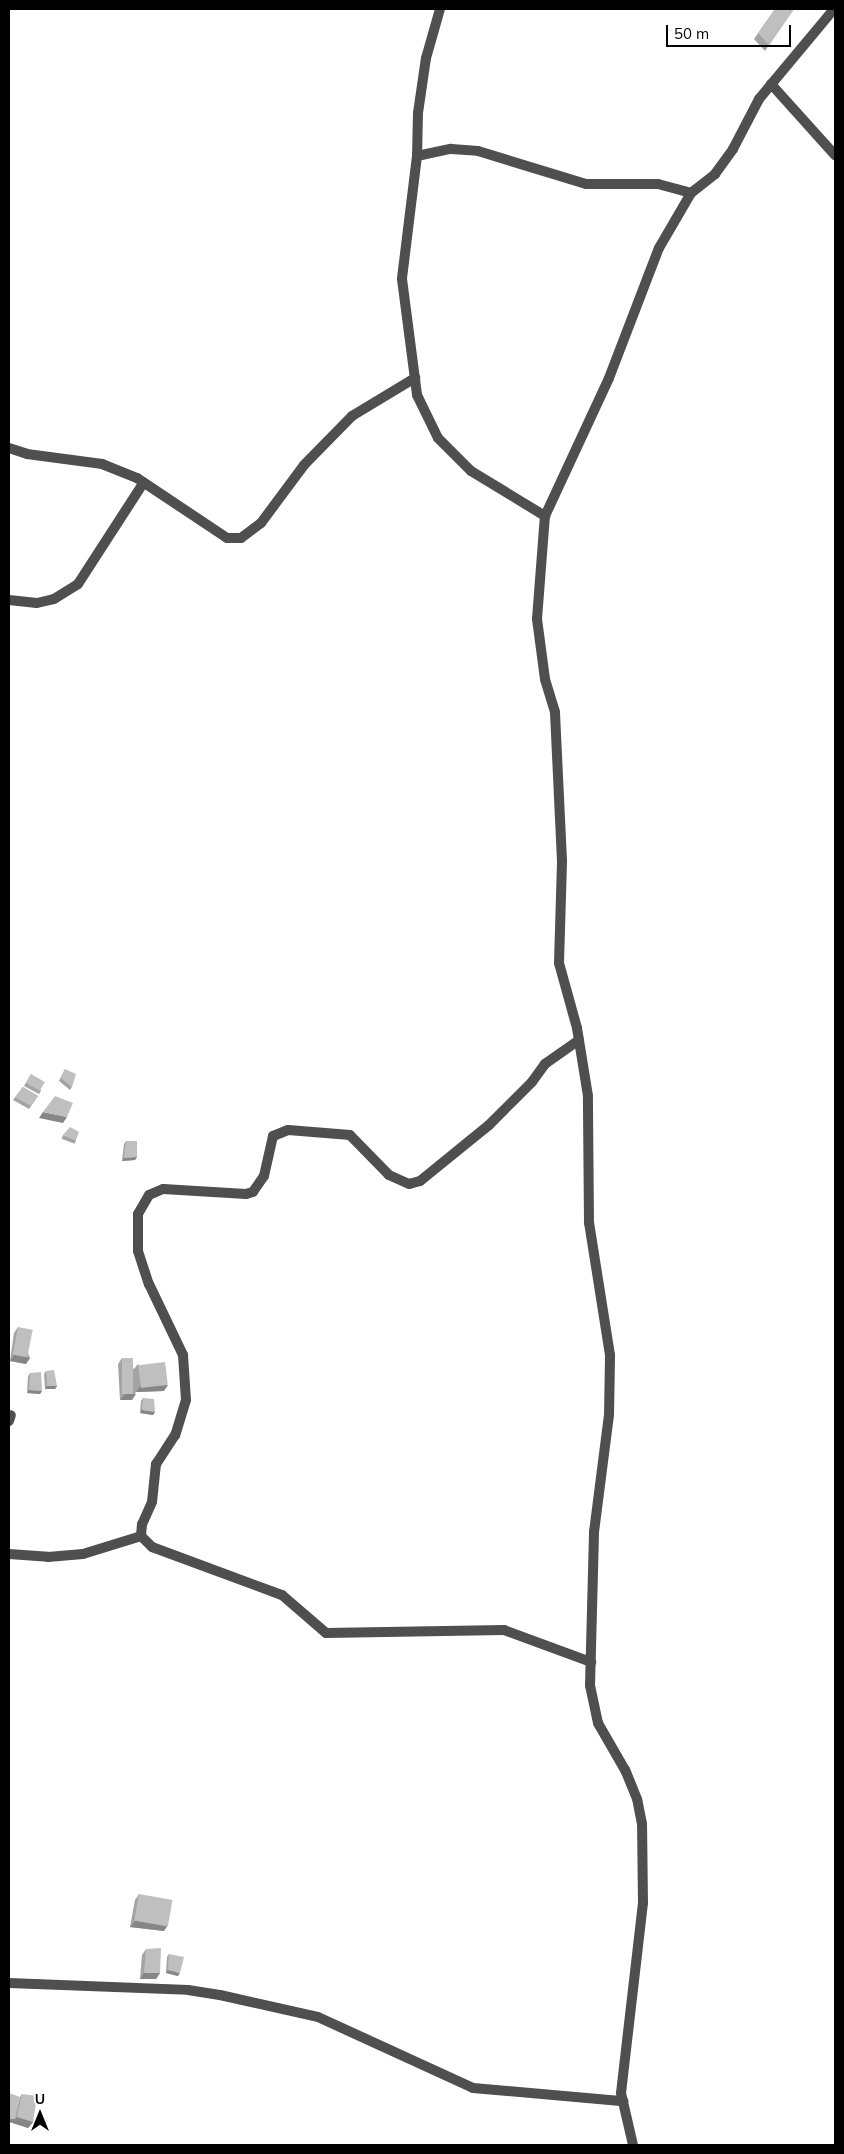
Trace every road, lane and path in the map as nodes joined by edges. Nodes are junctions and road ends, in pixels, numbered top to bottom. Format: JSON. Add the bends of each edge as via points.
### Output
{"nodes":[{"id":1,"x":440,"y":9,"type":"edge"},
{"id":2,"x":834,"y":9,"type":"edge"},
{"id":3,"x":771,"y":84,"type":"junction"},
{"id":4,"x":835,"y":155,"type":"edge"},
{"id":5,"x":416,"y":156,"type":"junction"},
{"id":6,"x":691,"y":193,"type":"junction"},
{"id":7,"x":415,"y":378,"type":"junction"},
{"id":8,"x":9,"y":448,"type":"edge"},
{"id":9,"x":144,"y":482,"type":"junction"},
{"id":10,"x":545,"y":516,"type":"junction"},
{"id":11,"x":9,"y":600,"type":"edge"},
{"id":12,"x":579,"y":1040,"type":"junction"},
{"id":13,"x":141,"y":1536,"type":"junction"},
{"id":14,"x":9,"y":1554,"type":"edge"},
{"id":15,"x":591,"y":1662,"type":"junction"},
{"id":16,"x":9,"y":1983,"type":"edge"},
{"id":17,"x":623,"y":2101,"type":"junction"},
{"id":18,"x":633,"y":2145,"type":"edge"}],
"edges":[{"from":1,"to":5,"type":"street","via":[[426,58]]},
{"from":2,"to":3,"type":"street"},
{"from":3,"to":4,"type":"street"},
{"from":3,"to":6,"type":"street","via":[[759,99],[734,149],[715,174]]},
{"from":5,"to":6,"type":"street","via":[[451,149],[478,151],[586,184],[658,184]]},
{"from":5,"to":7,"type":"street","via":[[402,279]]},
{"from":6,"to":10,"type":"street","via":[[659,248],[609,378]]},
{"from":7,"to":9,"type":"street","via":[[352,416],[304,465],[261,523],[242,538],[227,538]]},
{"from":7,"to":10,"type":"street","via":[[417,395],[438,438],[471,471]]},
{"from":8,"to":9,"type":"street","via":[[27,454],[102,464]]},
{"from":9,"to":11,"type":"street","via":[[78,584],[54,599],[37,603]]},
{"from":10,"to":12,"type":"street","via":[[537,619],[545,679],[554,712],[562,861],[560,963]]},
{"from":12,"to":13,"type":"street","via":[[546,1064],[489,1125],[420,1181],[409,1184],[388,1175],[350,1135],[288,1130],[273,1136],[264,1176],[253,1192],[163,1189],[148,1195],[138,1214],[138,1251],[149,1284],[183,1355],[186,1400],[175,1434],[156,1464],[152,1502],[142,1524]]},
{"from":12,"to":15,"type":"street","via":[[588,1096],[589,1223],[610,1355],[609,1415],[594,1532]]},
{"from":13,"to":14,"type":"street","via":[[82,1554],[48,1557]]},
{"from":13,"to":15,"type":"street","via":[[152,1547],[282,1595],[331,1634],[504,1630]]},
{"from":15,"to":17,"type":"street","via":[[590,1686],[598,1723],[625,1770],[637,1799],[642,1824],[643,1903],[621,2093]]},
{"from":16,"to":17,"type":"street","via":[[220,1994],[318,2017],[474,2088]]},
{"from":17,"to":18,"type":"street"}]}
